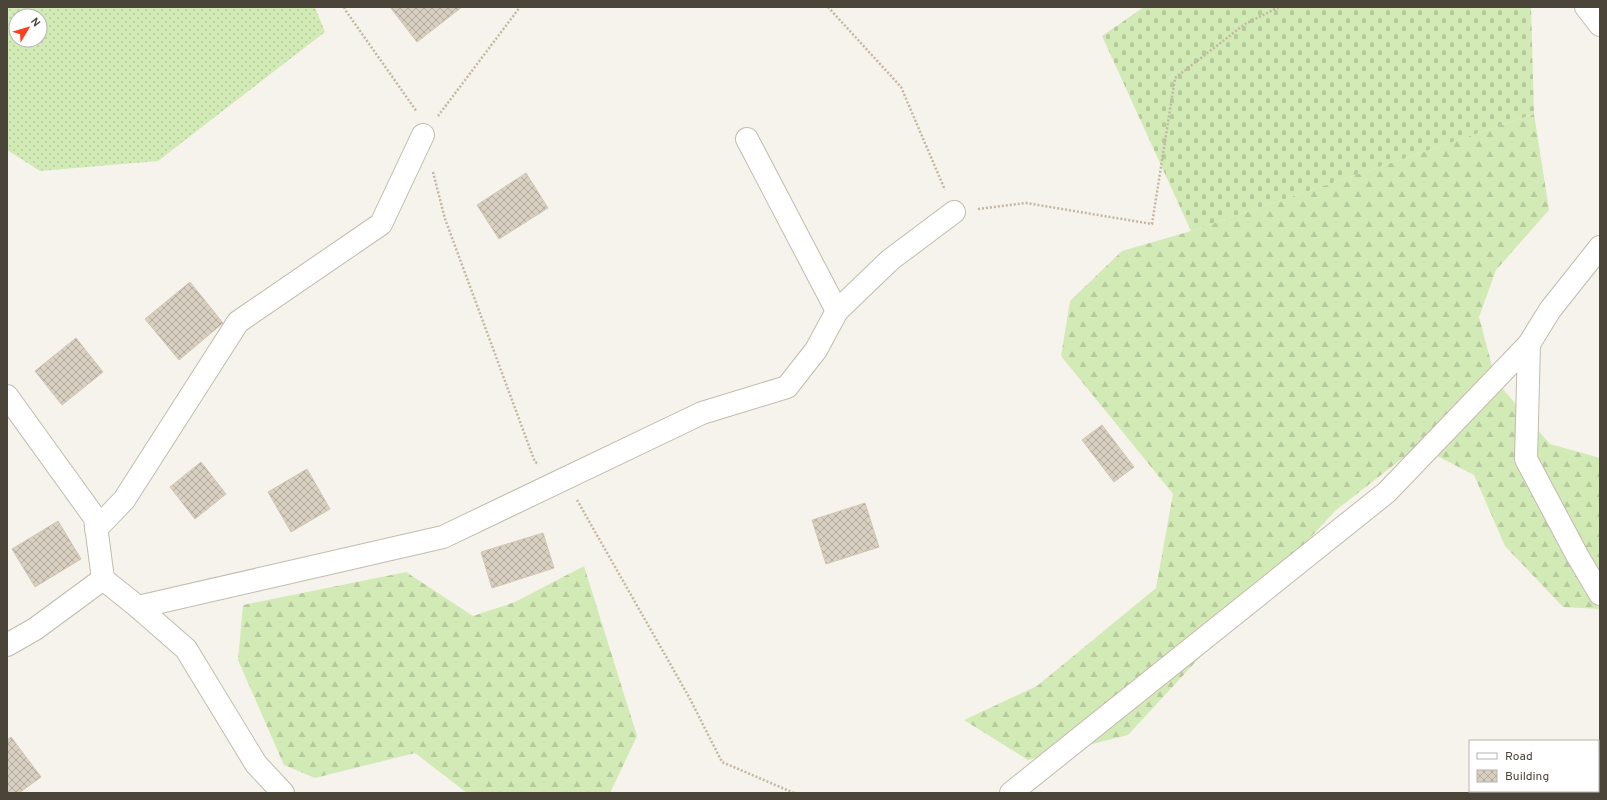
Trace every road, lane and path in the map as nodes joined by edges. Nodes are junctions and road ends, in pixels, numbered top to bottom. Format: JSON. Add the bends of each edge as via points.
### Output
{"nodes":[{"id":1,"x":344,"y":7,"type":"edge"},
{"id":2,"x":520,"y":7,"type":"edge"},
{"id":3,"x":828,"y":7,"type":"edge"},
{"id":4,"x":1279,"y":7,"type":"edge"},
{"id":5,"x":1586,"y":7,"type":"edge"},
{"id":6,"x":1600,"y":25,"type":"edge"},
{"id":7,"x":423,"y":135,"type":"junction"},
{"id":8,"x":747,"y":139,"type":"dead end"},
{"id":9,"x":954,"y":212,"type":"junction"},
{"id":10,"x":1600,"y":247,"type":"edge"},
{"id":11,"x":837,"y":310,"type":"junction"},
{"id":12,"x":1529,"y":344,"type":"junction"},
{"id":13,"x":7,"y":396,"type":"edge"},
{"id":14,"x":565,"y":478,"type":"junction"},
{"id":15,"x":96,"y":530,"type":"junction"},
{"id":16,"x":103,"y":579,"type":"junction"},
{"id":17,"x":1600,"y":594,"type":"edge"},
{"id":18,"x":138,"y":607,"type":"junction"},
{"id":19,"x":7,"y":645,"type":"edge"},
{"id":20,"x":284,"y":793,"type":"edge"},
{"id":21,"x":794,"y":793,"type":"edge"},
{"id":22,"x":1011,"y":793,"type":"edge"}],
"edges":[{"from":1,"to":7,"type":"path","via":[[417,113]]},
{"from":2,"to":7,"type":"path"},
{"from":3,"to":9,"type":"path","via":[[901,87]]},
{"from":4,"to":9,"type":"path","via":[[1245,24],[1175,78],[1152,224],[1026,204]]},
{"from":5,"to":6,"type":"street"},
{"from":7,"to":14,"type":"path","via":[[445,219],[535,462]]},
{"from":7,"to":15,"type":"street","via":[[381,224],[238,322],[124,500]]},
{"from":8,"to":11,"type":"street"},
{"from":9,"to":11,"type":"street","via":[[890,260]]},
{"from":10,"to":12,"type":"street","via":[[1550,310]]},
{"from":11,"to":14,"type":"street","via":[[816,350],[787,387],[702,413]]},
{"from":12,"to":17,"type":"street","via":[[1526,459],[1576,555]]},
{"from":12,"to":22,"type":"street","via":[[1388,492]]},
{"from":13,"to":15,"type":"street","via":[[95,518]]},
{"from":14,"to":18,"type":"street","via":[[443,537]]},
{"from":14,"to":21,"type":"path","via":[[689,697],[722,762]]},
{"from":15,"to":16,"type":"street"},
{"from":16,"to":18,"type":"street"},
{"from":16,"to":19,"type":"street","via":[[35,629]]},
{"from":18,"to":20,"type":"street","via":[[186,649],[256,764]]}]}
